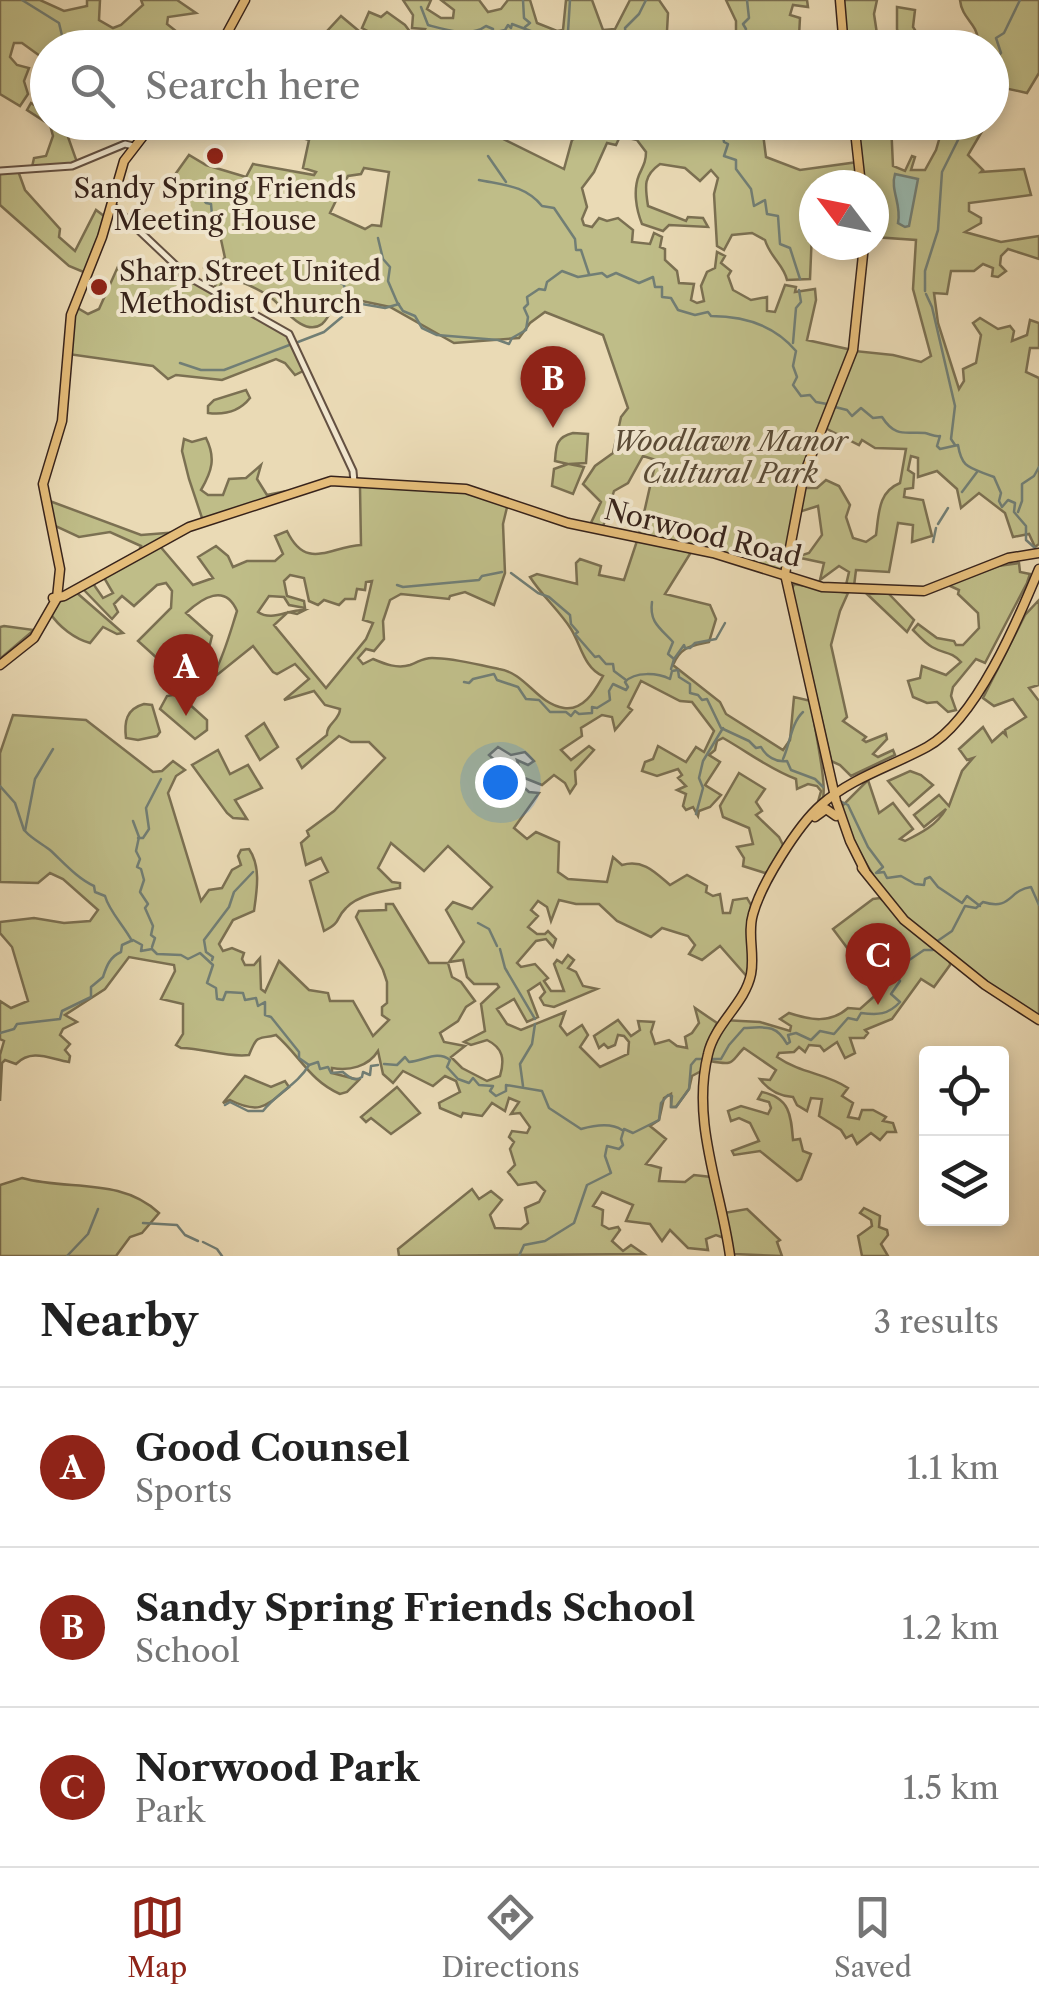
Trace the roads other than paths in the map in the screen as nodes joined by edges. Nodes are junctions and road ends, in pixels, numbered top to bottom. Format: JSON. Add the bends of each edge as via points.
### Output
{"nodes":[{"id":1,"x":245,"y":0,"type":"edge"},
{"id":2,"x":840,"y":0,"type":"edge"},
{"id":3,"x":229,"y":30,"type":"edge"},
{"id":4,"x":842,"y":30,"type":"edge"},
{"id":5,"x":138,"y":140,"type":"edge"},
{"id":6,"x":856,"y":140,"type":"edge"},
{"id":7,"x":133,"y":146,"type":"junction"},
{"id":8,"x":0,"y":170,"type":"edge"},
{"id":9,"x":859,"y":170,"type":"edge"},
{"id":10,"x":112,"y":206,"type":"junction"},
{"id":11,"x":862,"y":260,"type":"edge"},
{"id":12,"x":354,"y":482,"type":"junction"},
{"id":13,"x":1039,"y":554,"type":"edge"},
{"id":14,"x":1039,"y":569,"type":"edge"},
{"id":15,"x":786,"y":577,"type":"junction"},
{"id":16,"x":1039,"y":580,"type":"edge"},
{"id":17,"x":798,"y":581,"type":"junction"},
{"id":18,"x":789,"y":592,"type":"junction"},
{"id":19,"x":54,"y":598,"type":"junction"},
{"id":20,"x":0,"y":662,"type":"edge"},
{"id":21,"x":817,"y":723,"type":"junction"},
{"id":22,"x":820,"y":744,"type":"junction"},
{"id":23,"x":882,"y":769,"type":"junction"},
{"id":24,"x":830,"y":776,"type":"junction"},
{"id":25,"x":873,"y":777,"type":"junction"},
{"id":26,"x":833,"y":797,"type":"junction"},
{"id":27,"x":816,"y":812,"type":"junction"},
{"id":28,"x":838,"y":816,"type":"junction"},
{"id":29,"x":1039,"y":1020,"type":"edge"},
{"id":30,"x":730,"y":1256,"type":"edge"}],
"edges":[{"from":1,"to":3,"type":"main road"},
{"from":2,"to":4,"type":"main road"},
{"from":5,"to":7,"type":"main road"},
{"from":6,"to":9,"type":"main road"},
{"from":7,"to":8,"type":"street","via":[[72,166]]},
{"from":7,"to":10,"type":"main road"},
{"from":10,"to":12,"type":"street","via":[[187,276],[289,334]]},
{"from":10,"to":19,"type":"main road","via":[[71,316],[62,421],[44,470],[60,569]]},
{"from":11,"to":15,"type":"main road","via":[[853,350],[804,474]]},
{"from":12,"to":15,"type":"main road","name":"Norwood Road","via":[[466,489],[568,523],[713,553]]},
{"from":12,"to":19,"type":"main road","name":"Norwood Road","via":[[324,482],[189,527]]},
{"from":13,"to":17,"type":"main road","name":"Norwood Road","via":[[924,591]]},
{"from":14,"to":23,"type":"main road","via":[[968,711],[930,745]]},
{"from":15,"to":17,"type":"main road","name":"Norwood Road"},
{"from":15,"to":18,"type":"main road"},
{"from":16,"to":25,"type":"main road","via":[[967,719],[931,750]]},
{"from":17,"to":18,"type":"main road"},
{"from":18,"to":21,"type":"main road"},
{"from":19,"to":20,"type":"main road","via":[[34,638]]},
{"from":21,"to":22,"type":"main road"},
{"from":21,"to":24,"type":"main road"},
{"from":22,"to":26,"type":"main road"},
{"from":22,"to":27,"type":"main road","via":[[827,785]]},
{"from":23,"to":24,"type":"main road","via":[[840,787]]},
{"from":23,"to":26,"type":"main road"},
{"from":24,"to":26,"type":"main road"},
{"from":25,"to":26,"type":"main road"},
{"from":25,"to":28,"type":"main road","via":[[844,795]]},
{"from":26,"to":27,"type":"main road"},
{"from":26,"to":28,"type":"main road"},
{"from":27,"to":28,"type":"main road"},
{"from":27,"to":30,"type":"main road","via":[[758,901],[750,980],[711,1044],[704,1080],[706,1141]]},
{"from":28,"to":29,"type":"main road","via":[[851,851],[894,910]]}]}
